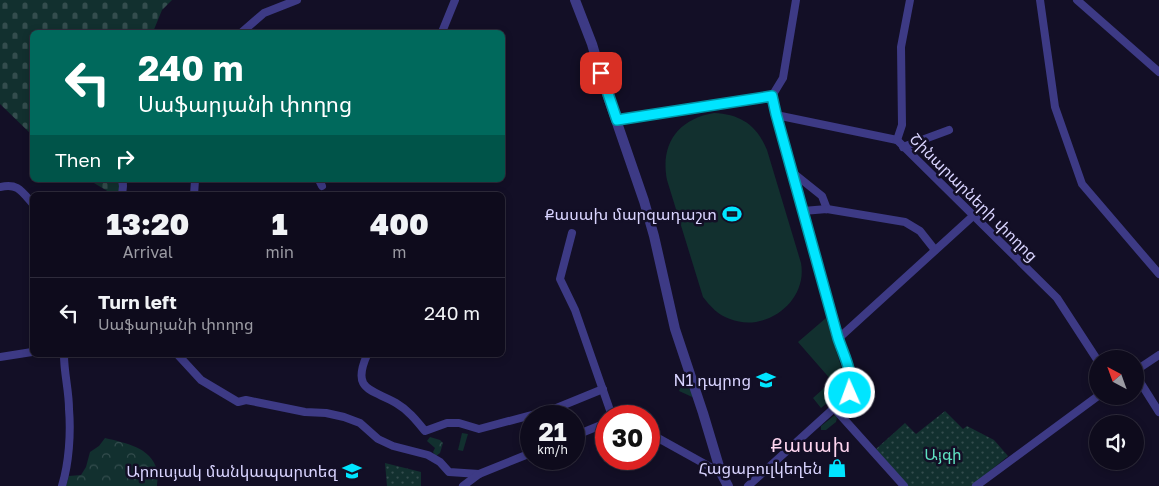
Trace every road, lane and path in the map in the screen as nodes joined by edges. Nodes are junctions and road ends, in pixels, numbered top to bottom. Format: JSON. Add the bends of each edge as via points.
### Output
{"nodes":[{"id":1,"x":297,"y":0,"type":"edge"},
{"id":2,"x":455,"y":0,"type":"edge"},
{"id":3,"x":575,"y":0,"type":"edge"},
{"id":4,"x":796,"y":0,"type":"edge"},
{"id":5,"x":910,"y":0,"type":"edge"},
{"id":6,"x":1040,"y":0,"type":"edge"},
{"id":7,"x":1077,"y":0,"type":"edge"},
{"id":8,"x":244,"y":30,"type":"edge"},
{"id":9,"x":443,"y":30,"type":"edge"},
{"id":10,"x":1159,"y":72,"type":"edge"},
{"id":11,"x":772,"y":96,"type":"junction"},
{"id":12,"x":776,"y":114,"type":"junction"},
{"id":13,"x":617,"y":120,"type":"junction"},
{"id":14,"x":949,"y":130,"type":"dead end"},
{"id":15,"x":897,"y":140,"type":"junction"},
{"id":16,"x":903,"y":147,"type":"junction"},
{"id":17,"x":792,"y":172,"type":"junction"},
{"id":18,"x":0,"y":188,"type":"edge"},
{"id":19,"x":30,"y":201,"type":"edge"},
{"id":20,"x":827,"y":209,"type":"junction"},
{"id":21,"x":803,"y":211,"type":"junction"},
{"id":22,"x":973,"y":216,"type":"junction"},
{"id":23,"x":572,"y":233,"type":"dead end"},
{"id":24,"x":935,"y":250,"type":"junction"},
{"id":25,"x":1159,"y":274,"type":"edge"},
{"id":26,"x":838,"y":338,"type":"junction"},
{"id":27,"x":1091,"y":350,"type":"edge"},
{"id":28,"x":30,"y":352,"type":"edge"},
{"id":29,"x":1159,"y":355,"type":"edge"},
{"id":30,"x":0,"y":357,"type":"edge"},
{"id":31,"x":64,"y":357,"type":"edge"},
{"id":32,"x":180,"y":357,"type":"edge"},
{"id":33,"x":366,"y":357,"type":"edge"},
{"id":34,"x":1144,"y":366,"type":"edge"},
{"id":35,"x":1144,"y":387,"type":"edge"},
{"id":36,"x":603,"y":389,"type":"junction"},
{"id":37,"x":1089,"y":403,"type":"edge"},
{"id":38,"x":608,"y":405,"type":"edge"},
{"id":39,"x":834,"y":408,"type":"junction"},
{"id":40,"x":1159,"y":412,"type":"edge"},
{"id":41,"x":660,"y":439,"type":"edge"},
{"id":42,"x":520,"y":457,"type":"edge"},
{"id":43,"x":721,"y":473,"type":"junction"},
{"id":44,"x":479,"y":474,"type":"junction"},
{"id":45,"x":62,"y":486,"type":"edge"},
{"id":46,"x":463,"y":486,"type":"edge"},
{"id":47,"x":728,"y":486,"type":"edge"},
{"id":48,"x":748,"y":486,"type":"edge"},
{"id":49,"x":904,"y":486,"type":"edge"},
{"id":50,"x":976,"y":486,"type":"edge"}],
"edges":[{"from":1,"to":8,"type":"street","via":[[264,13]]},
{"from":2,"to":9,"type":"street"},
{"from":3,"to":13,"type":"street"},
{"from":4,"to":11,"type":"street","via":[[783,78]]},
{"from":5,"to":15,"type":"street","name":"Շինարարների փողոց","via":[[901,47],[902,125]]},
{"from":6,"to":25,"type":"street","via":[[1055,107],[1082,184]]},
{"from":7,"to":10,"type":"street"},
{"from":11,"to":12,"type":"street"},
{"from":11,"to":13,"type":"street"},
{"from":12,"to":15,"type":"street"},
{"from":12,"to":17,"type":"street"},
{"from":13,"to":43,"type":"street","via":[[647,210],[675,329]]},
{"from":14,"to":16,"type":"street"},
{"from":15,"to":16,"type":"street","name":"Շինարարների փողոց"},
{"from":16,"to":22,"type":"street","name":"Շինարարների փողոց"},
{"from":17,"to":20,"type":"street","via":[[822,196]]},
{"from":17,"to":21,"type":"street"},
{"from":18,"to":19,"type":"street","via":[[11,185]]},
{"from":20,"to":21,"type":"street"},
{"from":20,"to":24,"type":"street","via":[[905,222],[923,234]]},
{"from":21,"to":26,"type":"street"},
{"from":22,"to":24,"type":"street"},
{"from":22,"to":27,"type":"street","name":"Շինարարների փողոց","via":[[1057,298]]},
{"from":23,"to":36,"type":"street","via":[[560,279],[575,310]]},
{"from":24,"to":26,"type":"street"},
{"from":26,"to":39,"type":"street","via":[[852,382],[850,393]]},
{"from":28,"to":30,"type":"street"},
{"from":29,"to":34,"type":"street"},
{"from":31,"to":45,"type":"street","via":[[70,409]]},
{"from":32,"to":44,"type":"street","via":[[201,380],[238,402],[246,400],[344,417],[360,423],[393,446],[428,455],[449,472]]},
{"from":33,"to":36,"type":"street","via":[[361,374],[366,387],[407,411],[425,430],[459,423],[479,430],[554,409]]},
{"from":35,"to":40,"type":"street"},
{"from":36,"to":38,"type":"street"},
{"from":37,"to":50,"type":"street"},
{"from":39,"to":48,"type":"street"},
{"from":39,"to":49,"type":"street"},
{"from":41,"to":43,"type":"street"},
{"from":42,"to":44,"type":"street"},
{"from":43,"to":47,"type":"street"},
{"from":44,"to":46,"type":"street"}]}
